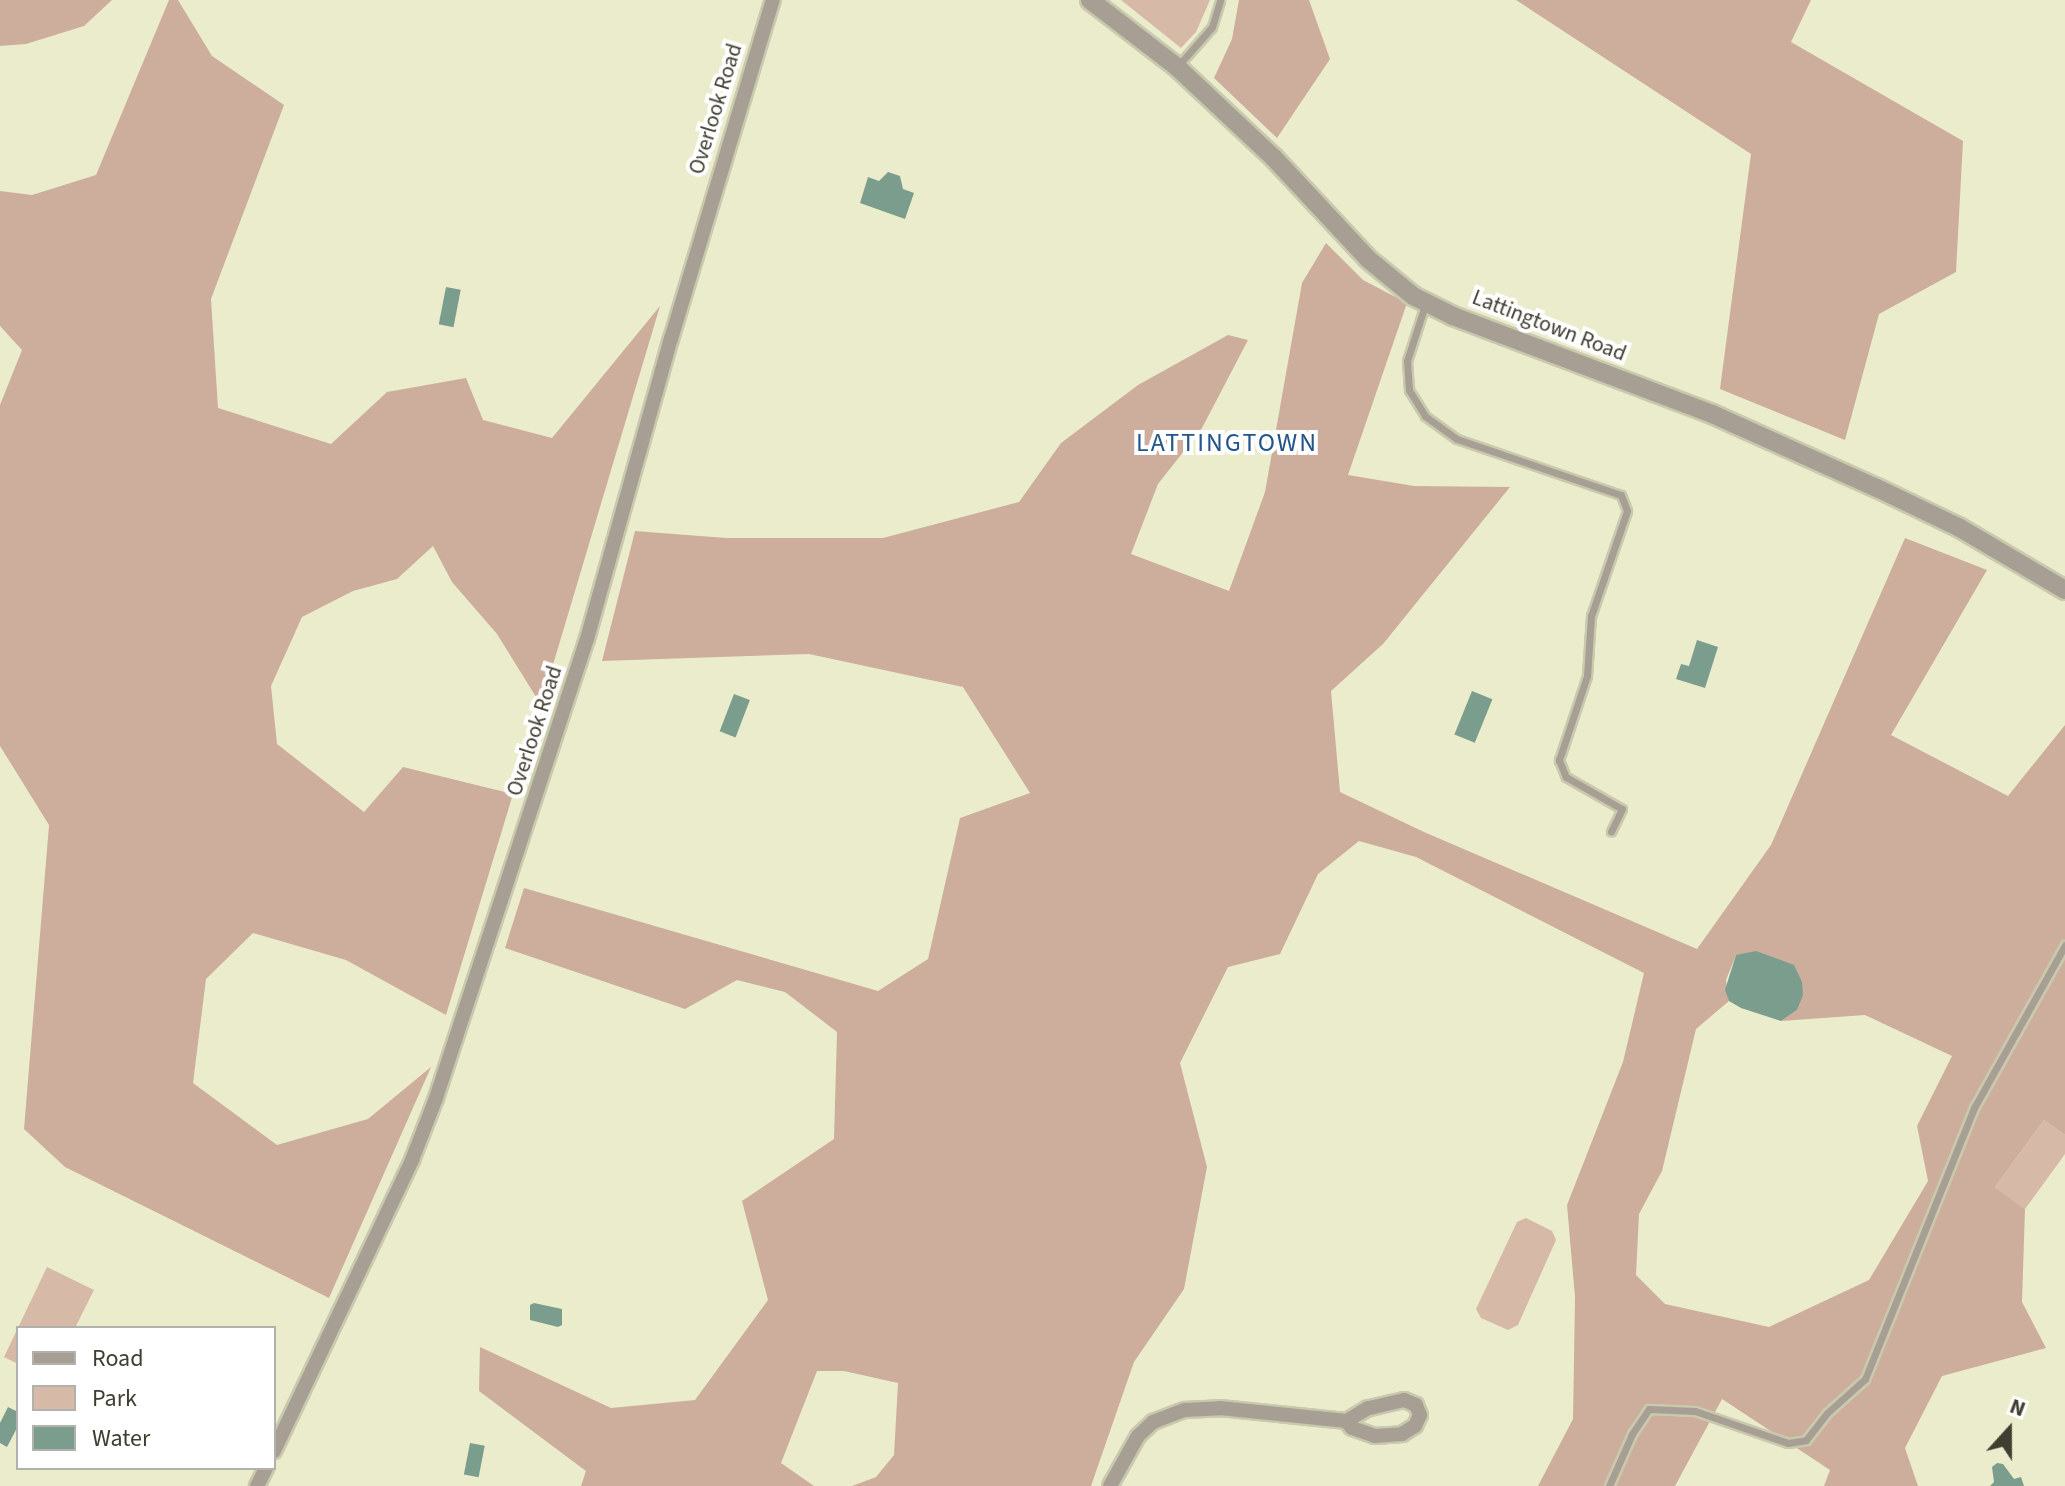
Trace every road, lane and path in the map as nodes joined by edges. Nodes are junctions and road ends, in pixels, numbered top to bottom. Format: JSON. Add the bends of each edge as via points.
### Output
{"nodes":[{"id":1,"x":773,"y":0,"type":"edge"},
{"id":2,"x":1090,"y":0,"type":"edge"},
{"id":3,"x":1220,"y":0,"type":"edge"},
{"id":4,"x":1177,"y":67,"type":"junction"},
{"id":5,"x":1425,"y":302,"type":"junction"},
{"id":6,"x":2065,"y":588,"type":"edge"},
{"id":7,"x":1611,"y":832,"type":"dead end"},
{"id":8,"x":2065,"y":945,"type":"edge"},
{"id":9,"x":1346,"y":1421,"type":"dead end"},
{"id":10,"x":276,"y":1447,"type":"edge"},
{"id":11,"x":1110,"y":1486,"type":"edge"},
{"id":12,"x":1609,"y":1486,"type":"edge"}],
"edges":[{"from":1,"to":10,"type":"street","name":"Overlook Road","via":[[583,652],[436,1098],[406,1174]]},
{"from":2,"to":4,"type":"street","name":"Lattingtown Road"},
{"from":3,"to":4,"type":"lane","via":[[1212,27]]},
{"from":4,"to":5,"type":"street","name":"Lattingtown Road","via":[[1273,157],[1387,278]]},
{"from":5,"to":6,"type":"street","name":"Lattingtown Road","via":[[1712,414],[1960,528]]},
{"from":5,"to":7,"type":"lane","via":[[1407,361],[1409,390],[1425,416],[1457,439],[1621,495],[1627,511],[1591,616],[1587,676],[1559,760],[1566,777],[1622,809]]},
{"from":8,"to":12,"type":"lane","via":[[1974,1108],[1865,1379],[1806,1440],[1788,1443],[1695,1411],[1649,1409]]},
{"from":9,"to":11,"type":"street","via":[[1220,1408],[1185,1410],[1153,1422],[1138,1436]]}]}
